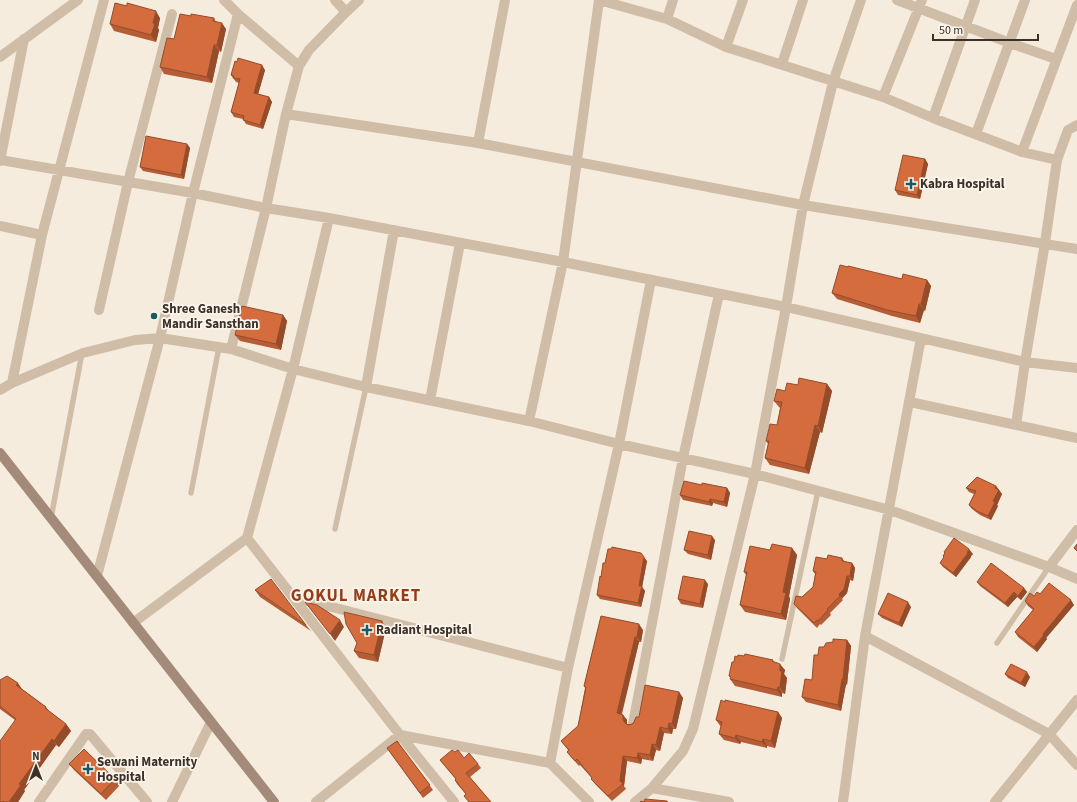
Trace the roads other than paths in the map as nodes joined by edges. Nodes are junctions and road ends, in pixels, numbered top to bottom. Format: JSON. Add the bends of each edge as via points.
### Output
{"nodes":[{"id":1,"x":78,"y":0,"type":"edge"},
{"id":2,"x":104,"y":0,"type":"edge"},
{"id":3,"x":224,"y":0,"type":"edge"},
{"id":4,"x":335,"y":0,"type":"edge"},
{"id":5,"x":359,"y":0,"type":"edge"},
{"id":6,"x":505,"y":0,"type":"edge"},
{"id":7,"x":599,"y":0,"type":"edge"},
{"id":8,"x":673,"y":0,"type":"edge"},
{"id":9,"x":743,"y":0,"type":"edge"},
{"id":10,"x":803,"y":0,"type":"edge"},
{"id":11,"x":861,"y":0,"type":"edge"},
{"id":12,"x":897,"y":0,"type":"edge"},
{"id":13,"x":975,"y":0,"type":"edge"},
{"id":14,"x":1026,"y":0,"type":"edge"},
{"id":15,"x":921,"y":4,"type":"edge"},
{"id":16,"x":1077,"y":5,"type":"edge"},
{"id":17,"x":346,"y":12,"type":"junction"},
{"id":18,"x":172,"y":14,"type":"dead end"},
{"id":19,"x":238,"y":14,"type":"junction"},
{"id":20,"x":667,"y":19,"type":"junction"},
{"id":21,"x":966,"y":26,"type":"junction"},
{"id":22,"x":24,"y":39,"type":"junction"},
{"id":23,"x":1010,"y":43,"type":"junction"},
{"id":24,"x":726,"y":47,"type":"junction"},
{"id":25,"x":0,"y":57,"type":"edge"},
{"id":26,"x":1056,"y":59,"type":"junction"},
{"id":27,"x":782,"y":64,"type":"junction"},
{"id":28,"x":299,"y":66,"type":"junction"},
{"id":29,"x":833,"y":82,"type":"junction"},
{"id":30,"x":883,"y":97,"type":"junction"},
{"id":31,"x":286,"y":114,"type":"junction"},
{"id":32,"x":933,"y":118,"type":"junction"},
{"id":33,"x":1077,"y":125,"type":"edge"},
{"id":34,"x":976,"y":134,"type":"junction"},
{"id":35,"x":478,"y":143,"type":"junction"},
{"id":36,"x":1022,"y":152,"type":"junction"},
{"id":37,"x":0,"y":160,"type":"edge"},
{"id":38,"x":1057,"y":160,"type":"junction"},
{"id":39,"x":577,"y":161,"type":"junction"},
{"id":40,"x":60,"y":169,"type":"junction"},
{"id":41,"x":128,"y":182,"type":"junction"},
{"id":42,"x":193,"y":193,"type":"junction"},
{"id":43,"x":803,"y":205,"type":"junction"},
{"id":44,"x":266,"y":208,"type":"junction"},
{"id":45,"x":329,"y":218,"type":"junction"},
{"id":46,"x":0,"y":226,"type":"edge"},
{"id":47,"x":394,"y":230,"type":"junction"},
{"id":48,"x":42,"y":235,"type":"junction"},
{"id":49,"x":460,"y":243,"type":"junction"},
{"id":50,"x":1045,"y":243,"type":"junction"},
{"id":51,"x":1077,"y":249,"type":"edge"},
{"id":52,"x":563,"y":262,"type":"junction"},
{"id":53,"x":651,"y":280,"type":"junction"},
{"id":54,"x":719,"y":294,"type":"junction"},
{"id":55,"x":786,"y":307,"type":"junction"},
{"id":56,"x":100,"y":310,"type":"dead end"},
{"id":57,"x":160,"y":338,"type":"junction"},
{"id":58,"x":921,"y":338,"type":"junction"},
{"id":59,"x":220,"y":347,"type":"junction"},
{"id":60,"x":231,"y":349,"type":"junction"},
{"id":61,"x":82,"y":353,"type":"junction"},
{"id":62,"x":1025,"y":362,"type":"junction"},
{"id":63,"x":1077,"y":368,"type":"edge"},
{"id":64,"x":293,"y":369,"type":"junction"},
{"id":65,"x":12,"y":382,"type":"junction"},
{"id":66,"x":366,"y":387,"type":"junction"},
{"id":67,"x":0,"y":390,"type":"edge"},
{"id":68,"x":430,"y":400,"type":"junction"},
{"id":69,"x":910,"y":402,"type":"junction"},
{"id":70,"x":529,"y":421,"type":"junction"},
{"id":71,"x":1016,"y":425,"type":"junction"},
{"id":72,"x":1077,"y":438,"type":"edge"},
{"id":73,"x":619,"y":444,"type":"junction"},
{"id":74,"x":0,"y":453,"type":"edge"},
{"id":75,"x":683,"y":458,"type":"junction"},
{"id":76,"x":755,"y":474,"type":"junction"},
{"id":77,"x":818,"y":491,"type":"junction"},
{"id":78,"x":191,"y":493,"type":"dead end"},
{"id":79,"x":890,"y":510,"type":"junction"},
{"id":80,"x":51,"y":518,"type":"junction"},
{"id":81,"x":335,"y":528,"type":"dead end"},
{"id":82,"x":1077,"y":530,"type":"edge"},
{"id":83,"x":247,"y":538,"type":"junction"},
{"id":84,"x":1049,"y":567,"type":"junction"},
{"id":85,"x":97,"y":576,"type":"junction"},
{"id":86,"x":1077,"y":578,"type":"edge"},
{"id":87,"x":294,"y":597,"type":"junction"},
{"id":88,"x":133,"y":623,"type":"junction"},
{"id":89,"x":865,"y":636,"type":"junction"},
{"id":90,"x":997,"y":643,"type":"dead end"},
{"id":91,"x":782,"y":659,"type":"dead end"},
{"id":92,"x":568,"y":668,"type":"junction"},
{"id":93,"x":1077,"y":700,"type":"edge"},
{"id":94,"x":211,"y":722,"type":"junction"},
{"id":95,"x":633,"y":724,"type":"edge"},
{"id":96,"x":1049,"y":734,"type":"junction"},
{"id":97,"x":400,"y":735,"type":"junction"},
{"id":98,"x":550,"y":763,"type":"junction"},
{"id":99,"x":1077,"y":765,"type":"edge"},
{"id":100,"x":652,"y":788,"type":"junction"},
{"id":101,"x":39,"y":802,"type":"edge"},
{"id":102,"x":147,"y":802,"type":"edge"},
{"id":103,"x":172,"y":802,"type":"edge"},
{"id":104,"x":274,"y":802,"type":"edge"},
{"id":105,"x":316,"y":802,"type":"edge"},
{"id":106,"x":454,"y":802,"type":"edge"},
{"id":107,"x":589,"y":802,"type":"edge"},
{"id":108,"x":635,"y":802,"type":"edge"},
{"id":109,"x":725,"y":802,"type":"edge"},
{"id":110,"x":729,"y":802,"type":"edge"},
{"id":111,"x":843,"y":802,"type":"edge"},
{"id":112,"x":995,"y":802,"type":"edge"}],
"edges":[{"from":1,"to":22,"type":"street"},
{"from":2,"to":40,"type":"street"},
{"from":3,"to":19,"type":"street"},
{"from":4,"to":17,"type":"street"},
{"from":5,"to":17,"type":"street"},
{"from":6,"to":35,"type":"street"},
{"from":7,"to":20,"type":"street"},
{"from":7,"to":39,"type":"street"},
{"from":8,"to":20,"type":"street"},
{"from":9,"to":24,"type":"street"},
{"from":10,"to":27,"type":"street"},
{"from":11,"to":29,"type":"street"},
{"from":12,"to":15,"type":"street"},
{"from":13,"to":21,"type":"street"},
{"from":14,"to":23,"type":"street"},
{"from":15,"to":21,"type":"street"},
{"from":15,"to":30,"type":"street"},
{"from":16,"to":26,"type":"street"},
{"from":17,"to":28,"type":"street","via":[[309,50]]},
{"from":18,"to":41,"type":"street"},
{"from":19,"to":28,"type":"street"},
{"from":19,"to":42,"type":"street"},
{"from":20,"to":24,"type":"street"},
{"from":21,"to":23,"type":"street"},
{"from":21,"to":32,"type":"street"},
{"from":22,"to":25,"type":"street"},
{"from":22,"to":37,"type":"street"},
{"from":23,"to":26,"type":"street"},
{"from":23,"to":34,"type":"street"},
{"from":24,"to":27,"type":"street"},
{"from":26,"to":36,"type":"street"},
{"from":27,"to":29,"type":"street"},
{"from":28,"to":31,"type":"street"},
{"from":29,"to":30,"type":"street"},
{"from":29,"to":43,"type":"street"},
{"from":30,"to":32,"type":"street"},
{"from":31,"to":35,"type":"street"},
{"from":31,"to":44,"type":"street"},
{"from":32,"to":34,"type":"street"},
{"from":33,"to":38,"type":"street","via":[[1068,130]]},
{"from":34,"to":36,"type":"street"},
{"from":35,"to":39,"type":"street"},
{"from":36,"to":38,"type":"street"},
{"from":37,"to":40,"type":"street"},
{"from":38,"to":50,"type":"street"},
{"from":39,"to":43,"type":"street"},
{"from":39,"to":52,"type":"street"},
{"from":40,"to":41,"type":"street"},
{"from":40,"to":48,"type":"street"},
{"from":41,"to":42,"type":"street"},
{"from":41,"to":56,"type":"street"},
{"from":42,"to":44,"type":"street"},
{"from":42,"to":57,"type":"street"},
{"from":43,"to":50,"type":"street"},
{"from":43,"to":55,"type":"street"},
{"from":44,"to":45,"type":"street"},
{"from":44,"to":60,"type":"street"},
{"from":45,"to":47,"type":"street"},
{"from":45,"to":64,"type":"street"},
{"from":46,"to":48,"type":"street"},
{"from":47,"to":49,"type":"street"},
{"from":47,"to":66,"type":"street"},
{"from":48,"to":65,"type":"street"},
{"from":49,"to":52,"type":"street"},
{"from":49,"to":68,"type":"street"},
{"from":50,"to":51,"type":"street"},
{"from":50,"to":62,"type":"street"},
{"from":52,"to":53,"type":"street"},
{"from":52,"to":70,"type":"street"},
{"from":53,"to":54,"type":"street"},
{"from":53,"to":73,"type":"street"},
{"from":54,"to":55,"type":"street"},
{"from":54,"to":75,"type":"street"},
{"from":55,"to":58,"type":"street"},
{"from":55,"to":76,"type":"street"},
{"from":57,"to":59,"type":"street"},
{"from":57,"to":61,"type":"street","via":[[135,340]]},
{"from":57,"to":85,"type":"street"},
{"from":58,"to":62,"type":"street"},
{"from":58,"to":69,"type":"street"},
{"from":59,"to":60,"type":"street"},
{"from":59,"to":78,"type":"lane"},
{"from":60,"to":64,"type":"street"},
{"from":61,"to":65,"type":"street"},
{"from":61,"to":80,"type":"lane"},
{"from":62,"to":63,"type":"street"},
{"from":62,"to":71,"type":"street"},
{"from":64,"to":66,"type":"street"},
{"from":64,"to":83,"type":"street"},
{"from":65,"to":67,"type":"street"},
{"from":66,"to":68,"type":"street"},
{"from":66,"to":81,"type":"lane"},
{"from":68,"to":70,"type":"street"},
{"from":69,"to":71,"type":"street"},
{"from":69,"to":79,"type":"street"},
{"from":70,"to":73,"type":"street"},
{"from":71,"to":72,"type":"street"},
{"from":73,"to":75,"type":"street"},
{"from":73,"to":92,"type":"street"},
{"from":74,"to":80,"type":"main road"},
{"from":75,"to":76,"type":"street"},
{"from":75,"to":95,"type":"street"},
{"from":76,"to":77,"type":"street"},
{"from":76,"to":100,"type":"street","via":[[693,729],[683,751]]},
{"from":77,"to":79,"type":"street"},
{"from":77,"to":91,"type":"lane"},
{"from":79,"to":84,"type":"street"},
{"from":79,"to":89,"type":"street"},
{"from":80,"to":85,"type":"main road"},
{"from":82,"to":84,"type":"street"},
{"from":83,"to":87,"type":"street"},
{"from":83,"to":88,"type":"street"},
{"from":84,"to":86,"type":"street"},
{"from":84,"to":90,"type":"lane"},
{"from":85,"to":88,"type":"main road"},
{"from":87,"to":92,"type":"street"},
{"from":87,"to":97,"type":"street"},
{"from":88,"to":94,"type":"main road"},
{"from":89,"to":96,"type":"street"},
{"from":89,"to":111,"type":"street"},
{"from":92,"to":98,"type":"street"},
{"from":93,"to":96,"type":"street"},
{"from":94,"to":103,"type":"street"},
{"from":94,"to":104,"type":"main road"},
{"from":96,"to":99,"type":"street"},
{"from":96,"to":112,"type":"street"},
{"from":97,"to":98,"type":"street"},
{"from":97,"to":105,"type":"street"},
{"from":97,"to":106,"type":"street"},
{"from":98,"to":107,"type":"street"},
{"from":100,"to":108,"type":"street"},
{"from":100,"to":109,"type":"street"},
{"from":101,"to":102,"type":"street","via":[[86,734],[90,734]]},
{"from":109,"to":110,"type":"street"}]}
